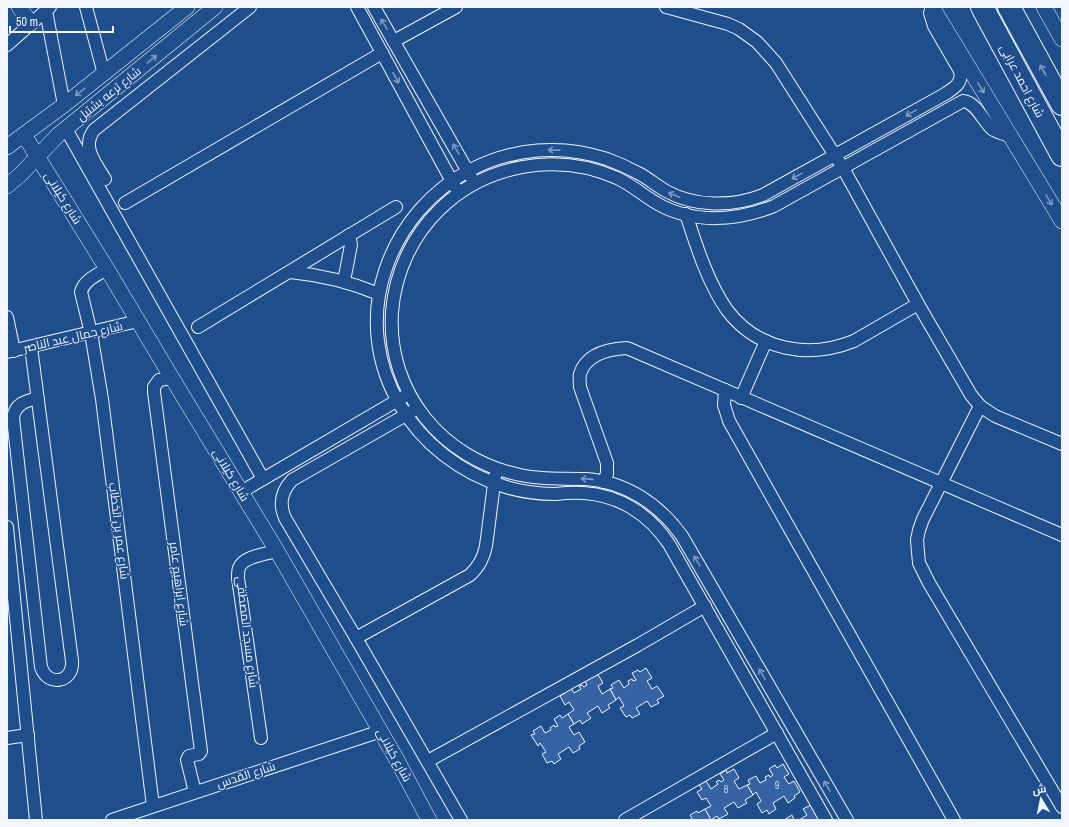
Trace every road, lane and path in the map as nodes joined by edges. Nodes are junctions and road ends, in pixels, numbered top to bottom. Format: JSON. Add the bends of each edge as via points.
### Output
{"nodes":[{"id":1,"x":19,"y":7,"type":"edge"},
{"id":2,"x":86,"y":7,"type":"edge"},
{"id":3,"x":187,"y":7,"type":"edge"},
{"id":4,"x":214,"y":7,"type":"edge"},
{"id":5,"x":250,"y":7,"type":"edge"},
{"id":6,"x":357,"y":7,"type":"edge"},
{"id":7,"x":374,"y":7,"type":"edge"},
{"id":8,"x":456,"y":7,"type":"edge"},
{"id":9,"x":666,"y":7,"type":"edge"},
{"id":10,"x":932,"y":7,"type":"edge"},
{"id":11,"x":982,"y":7,"type":"edge"},
{"id":12,"x":1009,"y":7,"type":"edge"},
{"id":13,"x":1044,"y":7,"type":"edge"},
{"id":14,"x":48,"y":9,"type":"edge"},
{"id":15,"x":31,"y":23,"type":"junction"},
{"id":16,"x":1062,"y":39,"type":"edge"},
{"id":17,"x":394,"y":41,"type":"junction"},
{"id":18,"x":7,"y":45,"type":"edge"},
{"id":19,"x":382,"y":53,"type":"junction"},
{"id":20,"x":104,"y":74,"type":"junction"},
{"id":21,"x":1062,"y":104,"type":"edge"},
{"id":22,"x":64,"y":105,"type":"junction"},
{"id":23,"x":66,"y":128,"type":"junction"},
{"id":24,"x":24,"y":135,"type":"junction"},
{"id":25,"x":1010,"y":136,"type":"junction"},
{"id":26,"x":7,"y":147,"type":"edge"},
{"id":27,"x":835,"y":155,"type":"junction"},
{"id":28,"x":1062,"y":155,"type":"edge"},
{"id":29,"x":37,"y":156,"type":"junction"},
{"id":30,"x":843,"y":168,"type":"junction"},
{"id":31,"x":468,"y":170,"type":"junction"},
{"id":32,"x":105,"y":179,"type":"dead end"},
{"id":33,"x":452,"y":180,"type":"junction"},
{"id":34,"x":475,"y":183,"type":"junction"},
{"id":35,"x":7,"y":186,"type":"edge"},
{"id":36,"x":459,"y":193,"type":"junction"},
{"id":37,"x":125,"y":202,"type":"dead end"},
{"id":38,"x":396,"y":206,"type":"dead end"},
{"id":39,"x":686,"y":214,"type":"junction"},
{"id":40,"x":1062,"y":221,"type":"edge"},
{"id":41,"x":349,"y":235,"type":"junction"},
{"id":42,"x":107,"y":269,"type":"junction"},
{"id":43,"x":290,"y":272,"type":"junction"},
{"id":44,"x":344,"y":281,"type":"junction"},
{"id":45,"x":379,"y":294,"type":"junction"},
{"id":46,"x":918,"y":304,"type":"junction"},
{"id":47,"x":7,"y":317,"type":"edge"},
{"id":48,"x":138,"y":322,"type":"junction"},
{"id":49,"x":198,"y":327,"type":"dead end"},
{"id":50,"x":91,"y":333,"type":"junction"},
{"id":51,"x":766,"y":341,"type":"junction"},
{"id":52,"x":31,"y":347,"type":"junction"},
{"id":53,"x":10,"y":352,"type":"edge"},
{"id":54,"x":172,"y":378,"type":"junction"},
{"id":55,"x":724,"y":390,"type":"junction"},
{"id":56,"x":409,"y":393,"type":"junction"},
{"id":57,"x":38,"y":398,"type":"junction"},
{"id":58,"x":741,"y":398,"type":"junction"},
{"id":59,"x":396,"y":400,"type":"junction"},
{"id":60,"x":980,"y":406,"type":"junction"},
{"id":61,"x":418,"y":408,"type":"junction"},
{"id":62,"x":406,"y":415,"type":"junction"},
{"id":63,"x":1062,"y":444,"type":"edge"},
{"id":64,"x":496,"y":469,"type":"junction"},
{"id":65,"x":262,"y":479,"type":"junction"},
{"id":66,"x":604,"y":482,"type":"junction"},
{"id":67,"x":494,"y":483,"type":"junction"},
{"id":68,"x":941,"y":483,"type":"junction"},
{"id":69,"x":241,"y":492,"type":"junction"},
{"id":70,"x":7,"y":527,"type":"edge"},
{"id":71,"x":1062,"y":535,"type":"edge"},
{"id":72,"x":276,"y":551,"type":"junction"},
{"id":73,"x":705,"y":606,"type":"junction"},
{"id":74,"x":356,"y":638,"type":"junction"},
{"id":75,"x":752,"y":658,"type":"junction"},
{"id":76,"x":738,"y":665,"type":"junction"},
{"id":77,"x":380,"y":731,"type":"junction"},
{"id":78,"x":777,"y":733,"type":"junction"},
{"id":79,"x":28,"y":735,"type":"junction"},
{"id":80,"x":7,"y":738,"type":"edge"},
{"id":81,"x":261,"y":738,"type":"dead end"},
{"id":82,"x":428,"y":761,"type":"junction"},
{"id":83,"x":195,"y":792,"type":"junction"},
{"id":84,"x":154,"y":806,"type":"junction"},
{"id":85,"x":1062,"y":807,"type":"edge"},
{"id":86,"x":36,"y":820,"type":"edge"},
{"id":87,"x":112,"y":820,"type":"edge"},
{"id":88,"x":429,"y":820,"type":"edge"},
{"id":89,"x":461,"y":820,"type":"edge"},
{"id":90,"x":625,"y":820,"type":"edge"},
{"id":91,"x":826,"y":820,"type":"edge"},
{"id":92,"x":847,"y":820,"type":"edge"},
{"id":93,"x":954,"y":820,"type":"edge"}],
"edges":[{"from":1,"to":15,"type":"street"},
{"from":2,"to":20,"type":"street"},
{"from":3,"to":20,"type":"street","name":"شارع ترعه بشتيل"},
{"from":23,"to":4,"type":"street","name":"شارع ترعه بشتيل","one_way":true},
{"from":5,"to":32,"type":"street","via":[[94,130],[89,139],[89,150]]},
{"from":6,"to":19,"type":"street"},
{"from":17,"to":7,"type":"street","one_way":true},
{"from":8,"to":17,"type":"street"},
{"from":9,"to":27,"type":"street","via":[[728,24],[757,42],[776,63]]},
{"from":10,"to":25,"type":"street","one_way":true},
{"from":10,"to":27,"type":"street","one_way":true,"via":[[930,14],[934,26],[960,71],[960,83],[945,94]]},
{"from":11,"to":28,"type":"highway","name":"شارع احمد عرابى"},
{"from":21,"to":12,"type":"highway","name":"شارع احمد عرابى","one_way":true},
{"from":13,"to":16,"type":"street"},
{"from":14,"to":15,"type":"street"},
{"from":14,"to":22,"type":"street"},
{"from":15,"to":18,"type":"street"},
{"from":31,"to":17,"type":"street","one_way":true},
{"from":19,"to":33,"type":"street","one_way":true},
{"from":19,"to":37,"type":"street"},
{"from":20,"to":22,"type":"street","name":"شارع ترعه بشتيل","one_way":true},
{"from":22,"to":24,"type":"street","name":"شارع ترعه بشتيل"},
{"from":23,"to":29,"type":"street","name":"شارع ترعه بشتيل"},
{"from":23,"to":65,"type":"street"},
{"from":24,"to":26,"type":"street","name":"شارع ترعه بشتيل"},
{"from":24,"to":29,"type":"street","name":"شارع كيلانى"},
{"from":25,"to":30,"type":"street","via":[[992,128],[971,104],[963,102]]},
{"from":25,"to":40,"type":"street","one_way":true},
{"from":27,"to":30,"type":"street"},
{"from":27,"to":31,"type":"street","one_way":true,"via":[[763,195],[723,204],[703,203],[677,196],[624,166],[590,154],[572,151],[519,152]]},
{"from":29,"to":35,"type":"street","name":"شارع ترعه بشتيل"},
{"from":29,"to":42,"type":"street","name":"شارع كيلانى"},
{"from":30,"to":39,"type":"street","via":[[774,206],[760,211],[731,218]]},
{"from":30,"to":46,"type":"street"},
{"from":31,"to":33,"type":"street"},
{"from":31,"to":34,"type":"street"},
{"from":33,"to":36,"type":"street"},
{"from":33,"to":45,"type":"street","via":[[436,193],[410,222],[391,255]]},
{"from":34,"to":36,"type":"street"},
{"from":34,"to":39,"type":"street","via":[[521,166],[571,165],[618,179],[658,204]]},
{"from":36,"to":56,"type":"street","via":[[433,216],[422,230],[412,245],[398,277],[392,329],[397,363]]},
{"from":38,"to":41,"type":"street"},
{"from":39,"to":51,"type":"street","via":[[722,302],[742,325]]},
{"from":41,"to":43,"type":"street"},
{"from":41,"to":44,"type":"street","via":[[351,245]]},
{"from":42,"to":48,"type":"street","name":"شارع كيلانى"},
{"from":42,"to":50,"type":"street","name":"شارع عمر بن الخطاب","via":[[82,287]]},
{"from":43,"to":44,"type":"street"},
{"from":43,"to":49,"type":"street"},
{"from":44,"to":45,"type":"street"},
{"from":45,"to":59,"type":"street","via":[[379,348],[388,384]]},
{"from":46,"to":51,"type":"street","via":[[854,341],[832,348],[799,350]]},
{"from":46,"to":60,"type":"street","via":[[970,394]]},
{"from":47,"to":53,"type":"street"},
{"from":48,"to":50,"type":"street","name":"شارع جمال عبد الناصر"},
{"from":48,"to":54,"type":"street","name":"شارع كيلانى"},
{"from":50,"to":52,"type":"street","name":"شارع جمال عبد الناصر"},
{"from":50,"to":84,"type":"street","name":"شارع عمر بن الخطاب","via":[[102,399]]},
{"from":51,"to":58,"type":"street"},
{"from":52,"to":53,"type":"street","name":"شارع جمال عبد الناصر"},
{"from":52,"to":57,"type":"street"},
{"from":54,"to":69,"type":"street","name":"شارع كيلانى"},
{"from":54,"to":83,"type":"street","name":"شارع ابراهيم عامر","via":[[160,380],[154,387],[154,392],[201,751],[187,758]]},
{"from":55,"to":58,"type":"street"},
{"from":55,"to":66,"type":"street","via":[[627,348],[608,350],[591,359],[580,375],[580,387],[607,463]]},
{"from":55,"to":93,"type":"street","via":[[724,405],[729,421]]},
{"from":56,"to":59,"type":"street"},
{"from":56,"to":61,"type":"street"},
{"from":57,"to":57,"type":"street","via":[[73,666],[69,675],[60,680],[50,679],[41,667],[14,423],[14,414],[21,403]]},
{"from":58,"to":68,"type":"street"},
{"from":59,"to":62,"type":"street"},
{"from":59,"to":65,"type":"street"},
{"from":60,"to":63,"type":"street","via":[[995,416]]},
{"from":60,"to":68,"type":"street"},
{"from":61,"to":62,"type":"street"},
{"from":61,"to":64,"type":"street","via":[[447,440],[470,456]]},
{"from":62,"to":67,"type":"street","via":[[437,451],[463,469]]},
{"from":62,"to":74,"type":"street","via":[[298,476],[287,486],[282,498],[281,505],[285,518]]},
{"from":66,"to":64,"type":"street","one_way":true,"via":[[534,478]]},
{"from":64,"to":67,"type":"street"},
{"from":65,"to":69,"type":"street"},
{"from":75,"to":66,"type":"street","one_way":true,"via":[[674,525],[645,499],[622,487]]},
{"from":67,"to":73,"type":"street","via":[[538,493],[592,494],[626,504],[646,517],[662,534]]},
{"from":67,"to":74,"type":"street","via":[[484,557],[478,567],[470,575]]},
{"from":68,"to":71,"type":"street"},
{"from":68,"to":85,"type":"street","via":[[919,530],[917,540],[921,568]]},
{"from":69,"to":72,"type":"street","name":"شارع كيلانى"},
{"from":70,"to":79,"type":"street"},
{"from":72,"to":77,"type":"street","name":"شارع كيلانى"},
{"from":72,"to":81,"type":"street","name":"شارع مسجد المصطفى","via":[[243,562],[239,568],[238,578]]},
{"from":73,"to":76,"type":"street"},
{"from":73,"to":82,"type":"street"},
{"from":74,"to":82,"type":"street"},
{"from":75,"to":76,"type":"street"},
{"from":92,"to":75,"type":"street","one_way":true},
{"from":76,"to":78,"type":"street"},
{"from":77,"to":83,"type":"street","name":"شارع القدس"},
{"from":77,"to":88,"type":"street","name":"شارع كيلانى"},
{"from":78,"to":90,"type":"street"},
{"from":78,"to":91,"type":"street"},
{"from":79,"to":80,"type":"street"},
{"from":79,"to":86,"type":"street"},
{"from":82,"to":89,"type":"street"},
{"from":83,"to":84,"type":"street","name":"شارع القدس"},
{"from":84,"to":87,"type":"street","name":"شارع القدس"}]}
